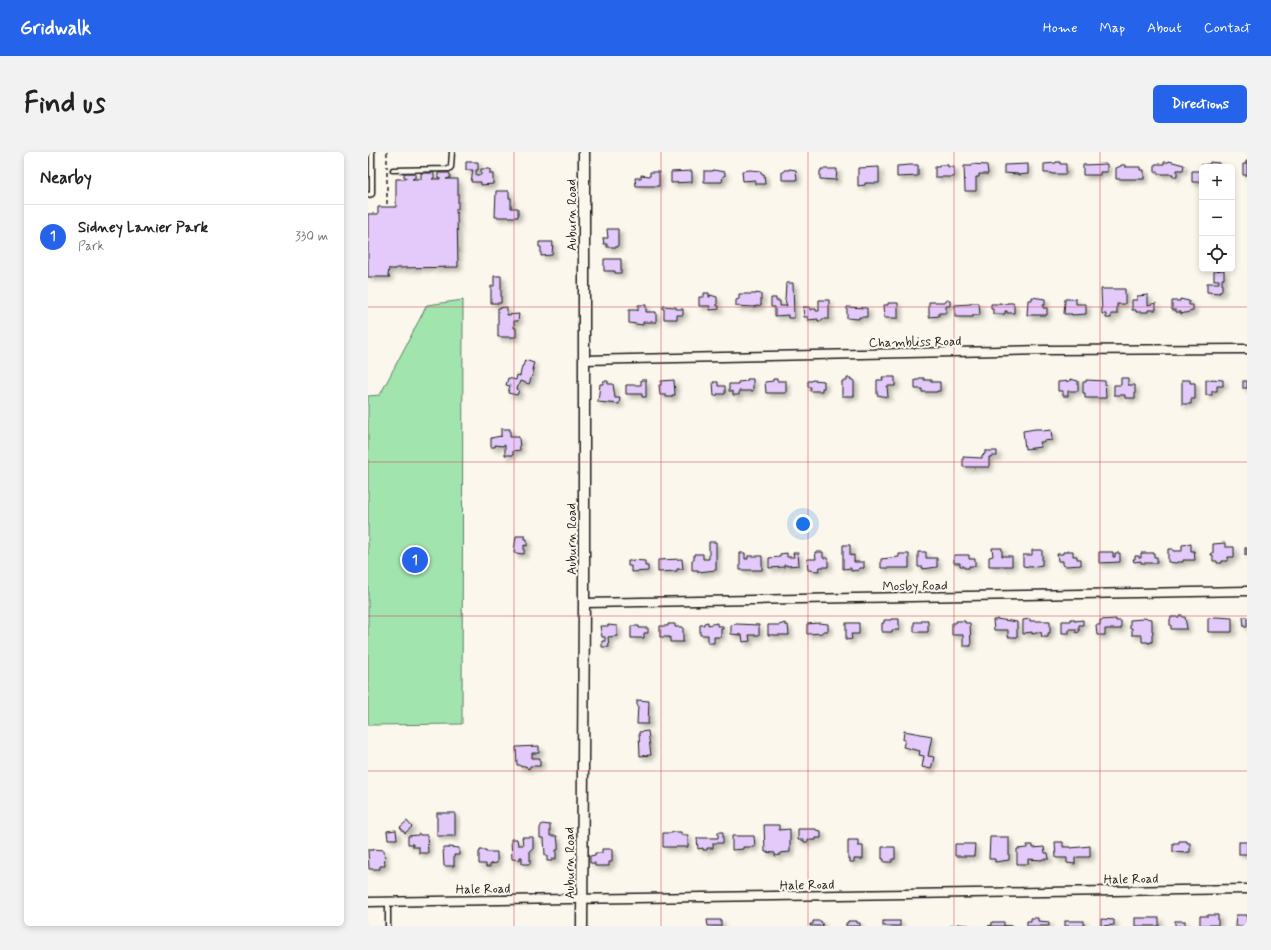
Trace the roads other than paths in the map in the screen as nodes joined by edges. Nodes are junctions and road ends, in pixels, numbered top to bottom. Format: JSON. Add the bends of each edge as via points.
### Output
{"nodes":[{"id":1,"x":372,"y":152,"type":"edge"},
{"id":2,"x":452,"y":152,"type":"edge"},
{"id":3,"x":584,"y":152,"type":"edge"},
{"id":4,"x":393,"y":170,"type":"dead end"},
{"id":5,"x":368,"y":195,"type":"edge"},
{"id":6,"x":1247,"y":349,"type":"edge"},
{"id":7,"x":584,"y":360,"type":"junction"},
{"id":8,"x":1247,"y":591,"type":"edge"},
{"id":9,"x":584,"y":603,"type":"junction"},
{"id":10,"x":1247,"y":889,"type":"edge"},
{"id":11,"x":582,"y":899,"type":"junction"},
{"id":12,"x":368,"y":902,"type":"edge"},
{"id":13,"x":388,"y":902,"type":"junction"},
{"id":14,"x":388,"y":926,"type":"edge"},
{"id":15,"x":582,"y":926,"type":"edge"}],
"edges":[{"from":1,"to":5,"type":"lane","via":[[372,194]]},
{"from":2,"to":4,"type":"lane","via":[[449,169]]},
{"from":3,"to":7,"type":"street","name":"Auburn Road"},
{"from":6,"to":7,"type":"street","name":"Chambliss Road","via":[[1037,350]]},
{"from":7,"to":9,"type":"street","name":"Auburn Road"},
{"from":8,"to":9,"type":"street","name":"Mosby Road"},
{"from":9,"to":11,"type":"street","name":"Auburn Road"},
{"from":10,"to":11,"type":"street","name":"Hale Road"},
{"from":11,"to":13,"type":"street","name":"Hale Road"},
{"from":11,"to":15,"type":"street","name":"Auburn Road"},
{"from":12,"to":13,"type":"street","name":"Hale Road"},
{"from":13,"to":14,"type":"lane"}]}
